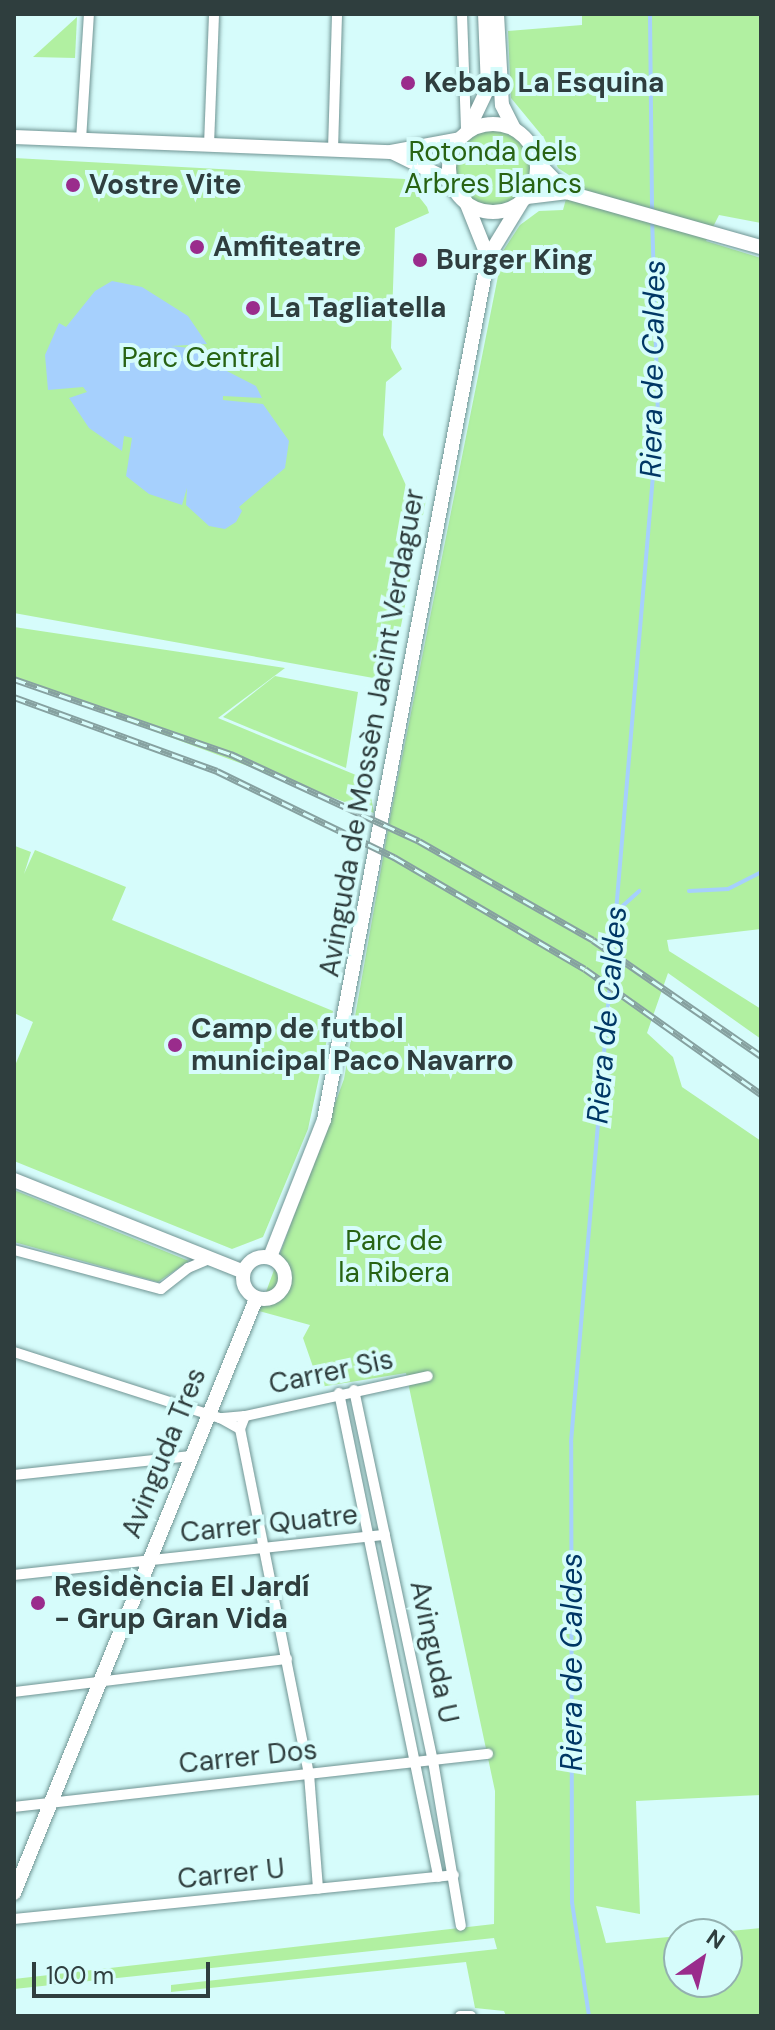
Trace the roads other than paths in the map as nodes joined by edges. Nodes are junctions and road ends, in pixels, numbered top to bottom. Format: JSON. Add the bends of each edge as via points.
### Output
{"nodes":[{"id":1,"x":89,"y":14,"type":"edge"},
{"id":2,"x":214,"y":14,"type":"edge"},
{"id":3,"x":337,"y":14,"type":"edge"},
{"id":4,"x":462,"y":14,"type":"edge"},
{"id":5,"x":485,"y":14,"type":"edge"},
{"id":6,"x":497,"y":14,"type":"edge"},
{"id":7,"x":514,"y":129,"type":"junction"},
{"id":8,"x":463,"y":136,"type":"junction"},
{"id":9,"x":14,"y":137,"type":"edge"},
{"id":10,"x":81,"y":140,"type":"junction"},
{"id":11,"x":209,"y":145,"type":"junction"},
{"id":12,"x":333,"y":150,"type":"junction"},
{"id":13,"x":391,"y":152,"type":"junction"},
{"id":14,"x":537,"y":162,"type":"junction"},
{"id":15,"x":451,"y":181,"type":"junction"},
{"id":16,"x":566,"y":192,"type":"junction"},
{"id":17,"x":524,"y":200,"type":"junction"},
{"id":18,"x":465,"y":202,"type":"junction"},
{"id":19,"x":761,"y":247,"type":"edge"},
{"id":20,"x":488,"y":257,"type":"junction"},
{"id":21,"x":14,"y":1180,"type":"edge"},
{"id":22,"x":14,"y":1250,"type":"edge"},
{"id":23,"x":270,"y":1257,"type":"junction"},
{"id":24,"x":211,"y":1258,"type":"junction"},
{"id":25,"x":242,"y":1271,"type":"junction"},
{"id":26,"x":256,"y":1299,"type":"junction"},
{"id":27,"x":14,"y":1352,"type":"edge"},
{"id":28,"x":428,"y":1376,"type":"dead end"},
{"id":29,"x":354,"y":1390,"type":"junction"},
{"id":30,"x":339,"y":1393,"type":"junction"},
{"id":31,"x":214,"y":1416,"type":"junction"},
{"id":32,"x":245,"y":1416,"type":"junction"},
{"id":33,"x":240,"y":1429,"type":"junction"},
{"id":34,"x":191,"y":1456,"type":"junction"},
{"id":35,"x":14,"y":1475,"type":"edge"},
{"id":36,"x":385,"y":1535,"type":"junction"},
{"id":37,"x":369,"y":1537,"type":"junction"},
{"id":38,"x":266,"y":1549,"type":"junction"},
{"id":39,"x":149,"y":1561,"type":"junction"},
{"id":40,"x":14,"y":1575,"type":"edge"},
{"id":41,"x":287,"y":1659,"type":"junction"},
{"id":42,"x":99,"y":1682,"type":"junction"},
{"id":43,"x":14,"y":1692,"type":"edge"},
{"id":44,"x":488,"y":1754,"type":"dead end"},
{"id":45,"x":433,"y":1761,"type":"junction"},
{"id":46,"x":417,"y":1763,"type":"junction"},
{"id":47,"x":309,"y":1774,"type":"junction"},
{"id":48,"x":51,"y":1802,"type":"junction"},
{"id":49,"x":14,"y":1807,"type":"edge"},
{"id":50,"x":454,"y":1875,"type":"junction"},
{"id":51,"x":438,"y":1877,"type":"junction"},
{"id":52,"x":318,"y":1889,"type":"junction"},
{"id":53,"x":14,"y":1893,"type":"edge"},
{"id":54,"x":14,"y":1919,"type":"edge"},
{"id":55,"x":461,"y":1926,"type":"dead end"},
{"id":56,"x":460,"y":2016,"type":"edge"},
{"id":57,"x":471,"y":2016,"type":"edge"}],
"edges":[{"from":1,"to":10,"type":"street"},
{"from":2,"to":11,"type":"street"},
{"from":3,"to":12,"type":"street"},
{"from":4,"to":8,"type":"street"},
{"from":5,"to":8,"type":"main road","via":[[488,88],[480,113]]},
{"from":6,"to":7,"type":"main road","via":[[502,105]]},
{"from":7,"to":8,"type":"main road","via":[[489,124]]},
{"from":7,"to":14,"type":"main road","via":[[532,146]]},
{"from":8,"to":13,"type":"main road"},
{"from":8,"to":15,"type":"main road","via":[[451,155]]},
{"from":9,"to":10,"type":"main road"},
{"from":10,"to":11,"type":"main road"},
{"from":11,"to":12,"type":"main road"},
{"from":12,"to":13,"type":"main road"},
{"from":13,"to":15,"type":"main road"},
{"from":14,"to":16,"type":"main road"},
{"from":14,"to":17,"type":"main road"},
{"from":15,"to":18,"type":"main road"},
{"from":16,"to":17,"type":"main road"},
{"from":16,"to":19,"type":"main road"},
{"from":17,"to":18,"type":"main road","via":[[499,212]]},
{"from":17,"to":20,"type":"main road","name":"Avinguda de Mossèn Jacint Verdaguer"},
{"from":18,"to":20,"type":"main road"},
{"from":20,"to":23,"type":"main road","name":"Avinguda de Mossèn Jacint Verdaguer","via":[[339,1059],[324,1120]]},
{"from":21,"to":24,"type":"main road"},
{"from":22,"to":24,"type":"street","via":[[161,1289]]},
{"from":23,"to":25,"type":"main road","via":[[253,1258]]},
{"from":23,"to":26,"type":"main road","via":[[282,1265],[286,1279],[281,1292],[269,1300]]},
{"from":24,"to":25,"type":"main road"},
{"from":25,"to":26,"type":"main road","via":[[243,1287]]},
{"from":26,"to":31,"type":"main road","name":"Avinguda Tres"},
{"from":27,"to":31,"type":"street"},
{"from":28,"to":29,"type":"street","name":"Carrer Sis"},
{"from":29,"to":30,"type":"street","name":"Carrer Sis"},
{"from":29,"to":36,"type":"street","name":"Avinguda U"},
{"from":30,"to":32,"type":"street","name":"Carrer Sis"},
{"from":30,"to":37,"type":"street","name":"Avinguda U"},
{"from":31,"to":32,"type":"street","name":"Carrer Sis"},
{"from":31,"to":33,"type":"street"},
{"from":31,"to":34,"type":"main road","name":"Avinguda Tres"},
{"from":32,"to":33,"type":"street"},
{"from":33,"to":38,"type":"street"},
{"from":34,"to":35,"type":"street"},
{"from":34,"to":39,"type":"main road","name":"Avinguda Tres"},
{"from":36,"to":37,"type":"street","name":"Carrer Quatre"},
{"from":36,"to":45,"type":"street","name":"Avinguda U"},
{"from":37,"to":38,"type":"street","name":"Carrer Quatre"},
{"from":37,"to":46,"type":"street","name":"Avinguda U"},
{"from":38,"to":39,"type":"street","name":"Carrer Quatre"},
{"from":38,"to":41,"type":"street"},
{"from":39,"to":40,"type":"street","name":"Carrer Quatre"},
{"from":39,"to":42,"type":"main road","name":"Avinguda Tres"},
{"from":41,"to":42,"type":"street"},
{"from":41,"to":47,"type":"street"},
{"from":42,"to":43,"type":"street"},
{"from":42,"to":48,"type":"main road","name":"Avinguda Tres"},
{"from":44,"to":45,"type":"street","name":"Carrer Dos"},
{"from":45,"to":46,"type":"street","name":"Carrer Dos"},
{"from":45,"to":50,"type":"street","name":"Avinguda U"},
{"from":46,"to":47,"type":"street","name":"Carrer Dos"},
{"from":46,"to":51,"type":"street","name":"Avinguda U"},
{"from":47,"to":48,"type":"street","name":"Carrer Dos"},
{"from":47,"to":52,"type":"street"},
{"from":48,"to":49,"type":"street","name":"Carrer Dos"},
{"from":48,"to":53,"type":"main road","name":"Avinguda Tres"},
{"from":50,"to":51,"type":"street","name":"Carrer U"},
{"from":50,"to":55,"type":"street","name":"Avinguda U"},
{"from":51,"to":52,"type":"street","name":"Carrer U"},
{"from":52,"to":54,"type":"street","name":"Carrer U"},
{"from":56,"to":57,"type":"street"}]}
